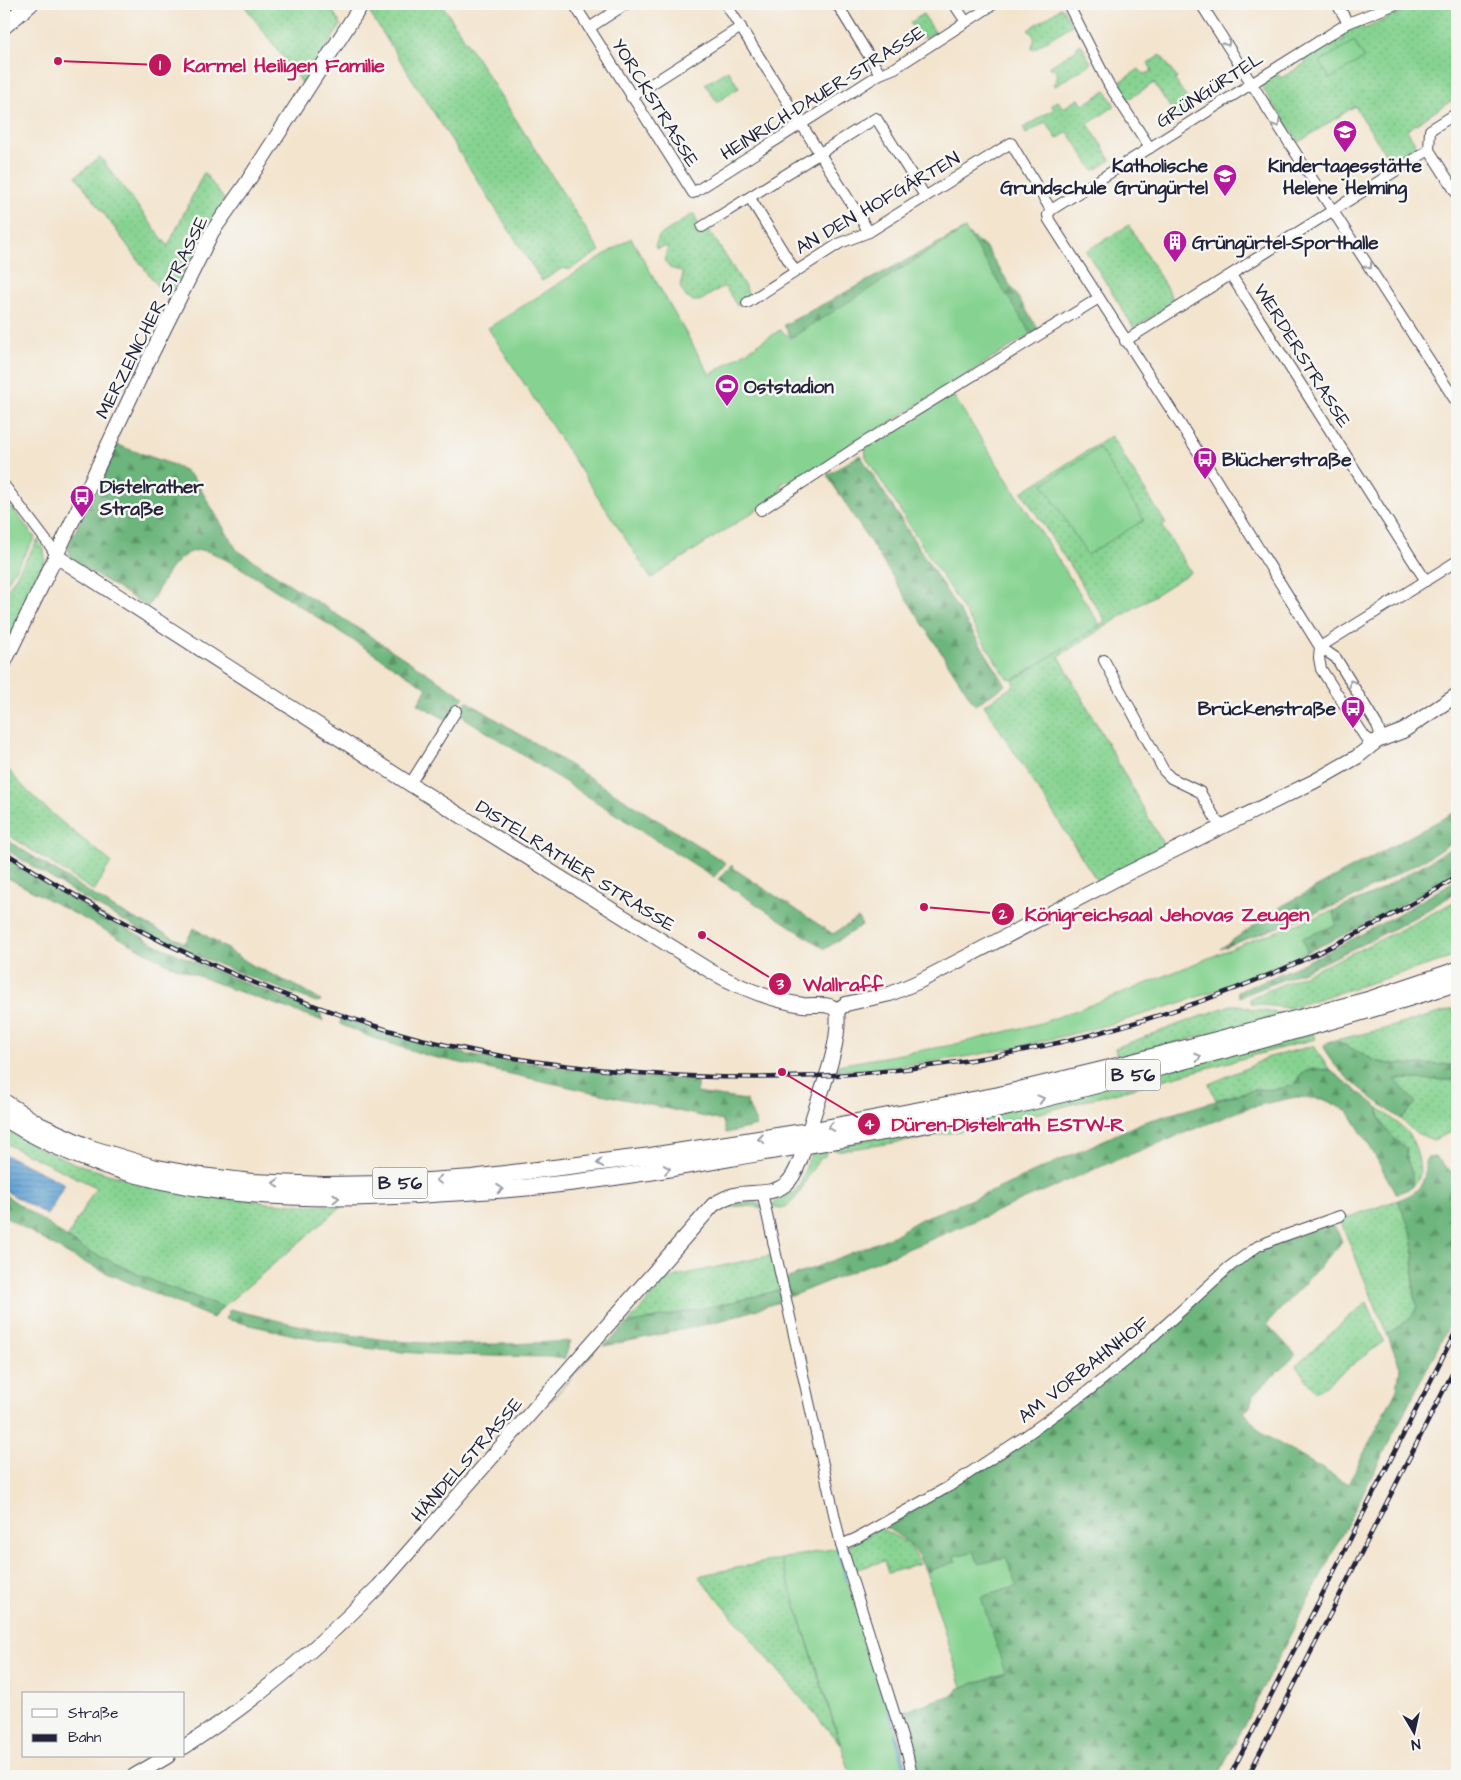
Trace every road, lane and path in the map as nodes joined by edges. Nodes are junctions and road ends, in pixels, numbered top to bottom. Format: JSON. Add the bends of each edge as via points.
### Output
{"nodes":[{"id":1,"x":30,"y":4,"type":"edge"},
{"id":2,"x":362,"y":4,"type":"edge"},
{"id":3,"x":574,"y":4,"type":"edge"},
{"id":4,"x":626,"y":4,"type":"edge"},
{"id":5,"x":726,"y":4,"type":"edge"},
{"id":6,"x":837,"y":4,"type":"edge"},
{"id":7,"x":954,"y":4,"type":"edge"},
{"id":8,"x":994,"y":4,"type":"edge"},
{"id":9,"x":1068,"y":4,"type":"edge"},
{"id":10,"x":1201,"y":4,"type":"edge"},
{"id":11,"x":1337,"y":4,"type":"edge"},
{"id":12,"x":1396,"y":4,"type":"edge"},
{"id":13,"x":966,"y":22,"type":"junction"},
{"id":14,"x":1348,"y":23,"type":"junction"},
{"id":15,"x":4,"y":26,"type":"edge"},
{"id":16,"x":741,"y":27,"type":"junction"},
{"id":17,"x":589,"y":28,"type":"junction"},
{"id":18,"x":880,"y":74,"type":"junction"},
{"id":19,"x":1251,"y":83,"type":"junction"},
{"id":20,"x":631,"y":97,"type":"junction"},
{"id":21,"x":1457,"y":113,"type":"edge"},
{"id":22,"x":802,"y":124,"type":"junction"},
{"id":23,"x":1150,"y":148,"type":"junction"},
{"id":24,"x":1429,"y":150,"type":"junction"},
{"id":25,"x":819,"y":153,"type":"junction"},
{"id":26,"x":693,"y":193,"type":"joint"},
{"id":27,"x":1457,"y":194,"type":"edge"},
{"id":28,"x":925,"y":196,"type":"junction"},
{"id":29,"x":750,"y":198,"type":"junction"},
{"id":30,"x":1333,"y":210,"type":"junction"},
{"id":31,"x":1050,"y":212,"type":"junction"},
{"id":32,"x":702,"y":227,"type":"dead end"},
{"id":33,"x":869,"y":232,"type":"junction"},
{"id":34,"x":795,"y":271,"type":"junction"},
{"id":35,"x":1230,"y":275,"type":"junction"},
{"id":36,"x":1099,"y":298,"type":"junction"},
{"id":37,"x":747,"y":303,"type":"dead end"},
{"id":38,"x":1125,"y":341,"type":"junction"},
{"id":39,"x":1457,"y":403,"type":"edge"},
{"id":40,"x":4,"y":485,"type":"edge"},
{"id":41,"x":761,"y":510,"type":"dead end"},
{"id":42,"x":56,"y":556,"type":"junction"},
{"id":43,"x":1457,"y":561,"type":"edge"},
{"id":44,"x":1426,"y":582,"type":"junction"},
{"id":45,"x":1320,"y":647,"type":"junction"},
{"id":46,"x":1104,"y":660,"type":"dead end"},
{"id":47,"x":4,"y":663,"type":"edge"},
{"id":48,"x":1457,"y":695,"type":"edge"},
{"id":49,"x":456,"y":711,"type":"dead end"},
{"id":50,"x":1378,"y":741,"type":"junction"},
{"id":51,"x":410,"y":784,"type":"junction"},
{"id":52,"x":1221,"y":828,"type":"junction"},
{"id":53,"x":1457,"y":970,"type":"edge"},
{"id":54,"x":1457,"y":983,"type":"edge"},
{"id":55,"x":837,"y":1010,"type":"junction"},
{"id":56,"x":4,"y":1102,"type":"edge"},
{"id":57,"x":4,"y":1118,"type":"edge"},
{"id":58,"x":807,"y":1139,"type":"junction"},
{"id":59,"x":762,"y":1192,"type":"junction"},
{"id":60,"x":1340,"y":1216,"type":"dead end"},
{"id":61,"x":841,"y":1545,"type":"junction"},
{"id":62,"x":185,"y":1746,"type":"edge"},
{"id":63,"x":165,"y":1758,"type":"edge"},
{"id":64,"x":134,"y":1776,"type":"edge"},
{"id":65,"x":912,"y":1776,"type":"edge"}],
"edges":[{"from":1,"to":15,"type":"main road"},
{"from":2,"to":42,"type":"street","name":"MERZENICHER STRASSE","via":[[212,232]]},
{"from":3,"to":17,"type":"street","name":"YORCKSTRASSE"},
{"from":4,"to":17,"type":"street"},
{"from":5,"to":16,"type":"street"},
{"from":6,"to":18,"type":"street"},
{"from":7,"to":13,"type":"street"},
{"from":8,"to":13,"type":"street","name":"HEINRICH-DAUER-STRASSE"},
{"from":9,"to":23,"type":"street","via":[[1111,90]]},
{"from":10,"to":19,"type":"street","one_way":true},
{"from":11,"to":14,"type":"street"},
{"from":12,"to":14,"type":"street","name":"GRÜNGÜRTEL"},
{"from":13,"to":18,"type":"street","name":"HEINRICH-DAUER-STRASSE","via":[[895,68]]},
{"from":14,"to":19,"type":"street","name":"GRÜNGÜRTEL"},
{"from":16,"to":20,"type":"street"},
{"from":16,"to":22,"type":"street"},
{"from":17,"to":20,"type":"street","name":"YORCKSTRASSE"},
{"from":18,"to":22,"type":"street","name":"HEINRICH-DAUER-STRASSE"},
{"from":19,"to":23,"type":"street","name":"GRÜNGÜRTEL"},
{"from":19,"to":30,"type":"street","one_way":true},
{"from":20,"to":26,"type":"street","name":"YORCKSTRASSE"},
{"from":21,"to":24,"type":"street","via":[[1430,130]]},
{"from":22,"to":25,"type":"street"},
{"from":22,"to":26,"type":"street","name":"HEINRICH-DAUER-STRASSE"},
{"from":23,"to":31,"type":"street","name":"GRÜNGÜRTEL"},
{"from":24,"to":27,"type":"street"},
{"from":24,"to":30,"type":"street"},
{"from":25,"to":28,"type":"street","via":[[876,118]]},
{"from":25,"to":29,"type":"street"},
{"from":25,"to":33,"type":"street"},
{"from":28,"to":31,"type":"street","name":"AN DEN HOFGÄRTEN","via":[[1011,142]]},
{"from":28,"to":33,"type":"street","name":"AN DEN HOFGÄRTEN"},
{"from":29,"to":32,"type":"street"},
{"from":29,"to":34,"type":"street"},
{"from":30,"to":35,"type":"street"},
{"from":30,"to":39,"type":"street","one_way":true},
{"from":31,"to":36,"type":"street","via":[[1049,220]]},
{"from":33,"to":34,"type":"street","name":"AN DEN HOFGÄRTEN","via":[[840,243]]},
{"from":34,"to":37,"type":"street","name":"AN DEN HOFGÄRTEN"},
{"from":35,"to":38,"type":"street"},
{"from":35,"to":44,"type":"street","name":"WERDERSTRASSE"},
{"from":36,"to":38,"type":"street"},
{"from":36,"to":41,"type":"street"},
{"from":38,"to":45,"type":"street"},
{"from":40,"to":42,"type":"street"},
{"from":42,"to":47,"type":"street","name":"MERZENICHER STRASSE"},
{"from":42,"to":51,"type":"street","name":"DISTELRATHER STRASSE"},
{"from":43,"to":44,"type":"street"},
{"from":44,"to":45,"type":"street"},
{"from":50,"to":45,"type":"street","one_way":true,"via":[[1377,725],[1336,658]]},
{"from":45,"to":50,"type":"street","via":[[1321,669],[1365,737]]},
{"from":46,"to":52,"type":"street","via":[[1164,771],[1171,778],[1200,792]]},
{"from":48,"to":50,"type":"street","via":[[1402,731]]},
{"from":49,"to":51,"type":"street"},
{"from":50,"to":52,"type":"street","via":[[1321,778]]},
{"from":51,"to":55,"type":"street","name":"DISTELRATHER STRASSE","via":[[728,980],[757,994],[805,1005],[832,1006]]},
{"from":52,"to":55,"type":"street","via":[[918,982],[890,994],[846,1004]]},
{"from":53,"to":58,"type":"main road","number":"B 56","one_way":true,"via":[[1368,1000],[1106,1069]]},
{"from":58,"to":54,"type":"main road","number":"B 56","one_way":true,"via":[[904,1128],[1011,1107],[1372,1010]]},
{"from":55,"to":58,"type":"street","via":[[834,1047]]},
{"from":58,"to":56,"type":"main road","number":"B 56","one_way":true,"via":[[472,1178],[385,1184],[252,1182],[152,1167],[90,1148],[40,1125]]},
{"from":57,"to":58,"type":"main road","number":"B 56","one_way":true,"via":[[71,1152],[157,1179],[252,1195],[323,1198],[551,1185],[703,1163]]},
{"from":58,"to":59,"type":"street","via":[[796,1172],[786,1184]]},
{"from":59,"to":61,"type":"street"},
{"from":59,"to":62,"type":"street","name":"HÄNDELSTRASSE","via":[[733,1195],[708,1210],[359,1607],[302,1660],[222,1723]]},
{"from":60,"to":61,"type":"street","name":"AM VORBAHNHOF","via":[[1274,1239],[1246,1254],[1127,1360],[1064,1408],[948,1487]]},
{"from":61,"to":65,"type":"street"},
{"from":63,"to":64,"type":"street"}]}
